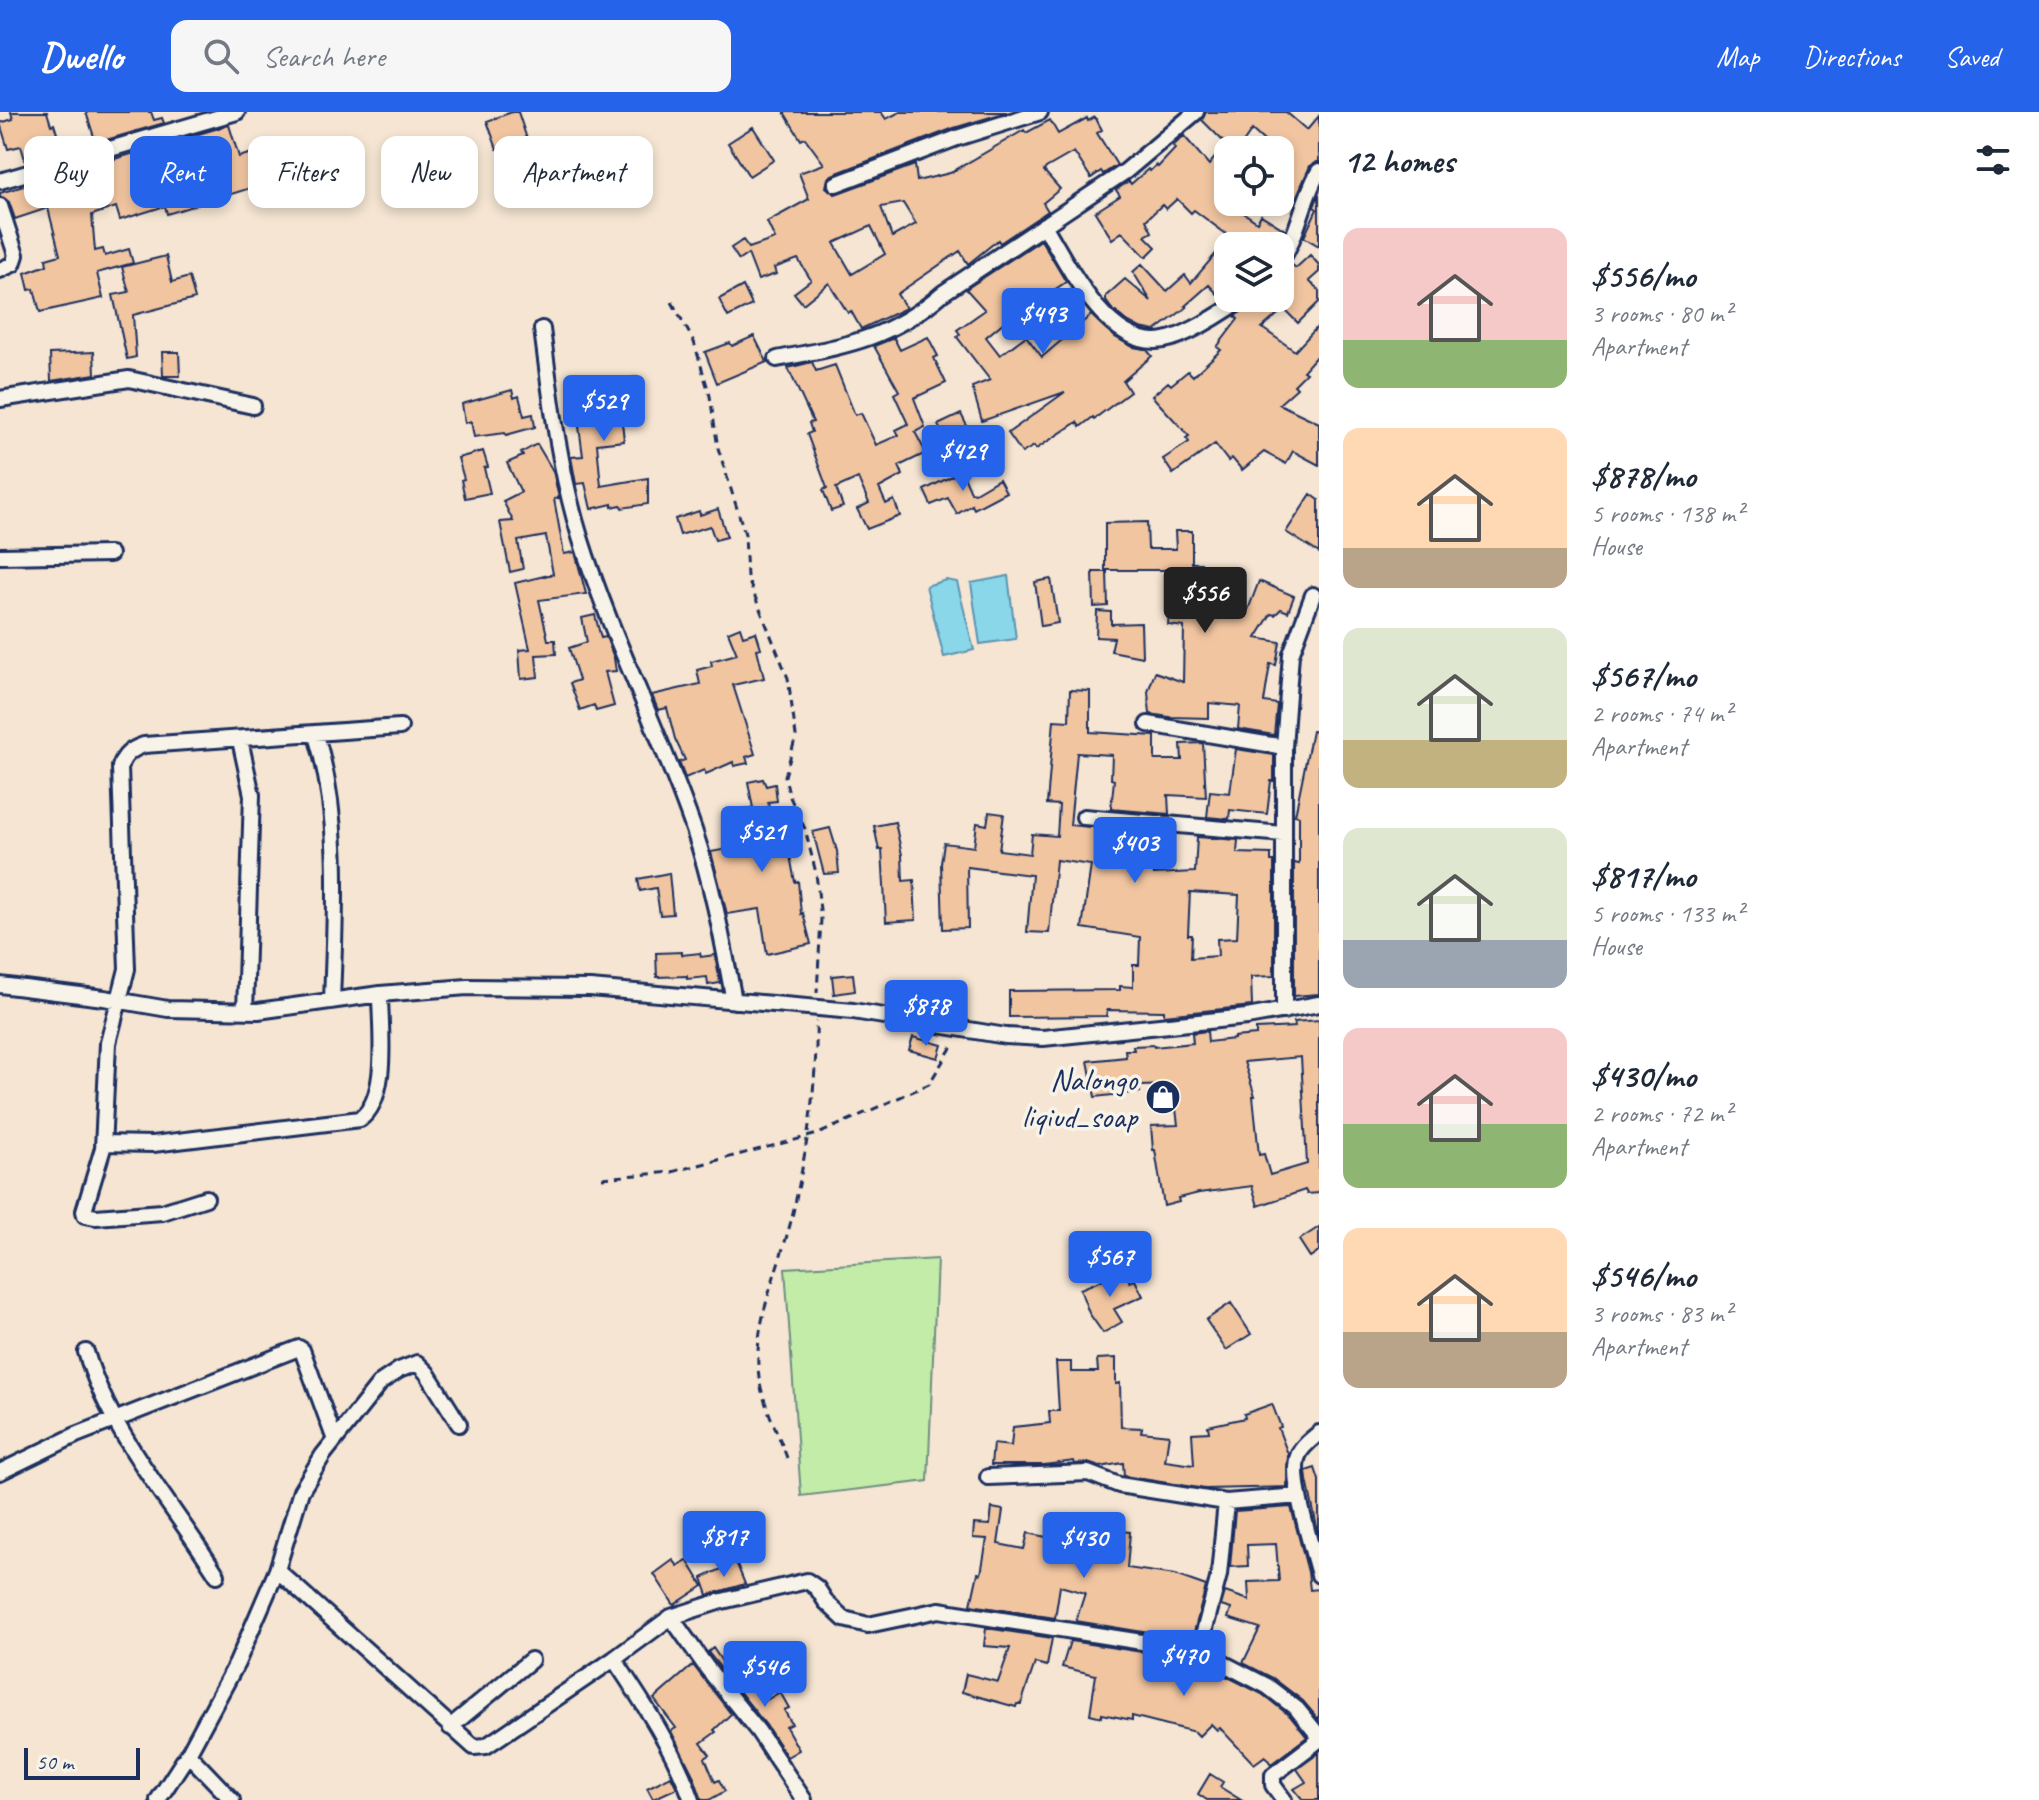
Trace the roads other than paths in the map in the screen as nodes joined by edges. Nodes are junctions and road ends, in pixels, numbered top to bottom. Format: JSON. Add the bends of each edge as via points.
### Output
{"nodes":[{"id":1,"x":237,"y":112,"type":"edge"},
{"id":2,"x":1040,"y":112,"type":"edge"},
{"id":3,"x":1196,"y":112,"type":"edge"},
{"id":4,"x":1319,"y":171,"type":"edge"},
{"id":5,"x":0,"y":181,"type":"edge"},
{"id":6,"x":836,"y":184,"type":"dead end"},
{"id":7,"x":0,"y":206,"type":"edge"},
{"id":8,"x":1044,"y":225,"type":"junction"},
{"id":9,"x":1294,"y":235,"type":"edge"},
{"id":10,"x":0,"y":270,"type":"edge"},
{"id":11,"x":1223,"y":312,"type":"edge"},
{"id":12,"x":542,"y":329,"type":"dead end"},
{"id":13,"x":777,"y":359,"type":"dead end"},
{"id":14,"x":0,"y":399,"type":"edge"},
{"id":15,"x":253,"y":406,"type":"dead end"},
{"id":16,"x":110,"y":554,"type":"dead end"},
{"id":17,"x":0,"y":556,"type":"edge"},
{"id":18,"x":1313,"y":595,"type":"dead end"},
{"id":19,"x":1148,"y":724,"type":"dead end"},
{"id":20,"x":400,"y":727,"type":"dead end"},
{"id":21,"x":316,"y":735,"type":"junction"},
{"id":22,"x":240,"y":740,"type":"junction"},
{"id":23,"x":1284,"y":747,"type":"junction"},
{"id":24,"x":1084,"y":817,"type":"dead end"},
{"id":25,"x":1283,"y":834,"type":"junction"},
{"id":26,"x":0,"y":985,"type":"edge"},
{"id":27,"x":380,"y":994,"type":"junction"},
{"id":28,"x":332,"y":1001,"type":"junction"},
{"id":29,"x":734,"y":1001,"type":"junction"},
{"id":30,"x":119,"y":1002,"type":"junction"},
{"id":31,"x":1319,"y":1004,"type":"edge"},
{"id":32,"x":245,"y":1011,"type":"junction"},
{"id":33,"x":1284,"y":1011,"type":"junction"},
{"id":34,"x":103,"y":1143,"type":"junction"},
{"id":35,"x":206,"y":1198,"type":"dead end"},
{"id":36,"x":86,"y":1352,"type":"dead end"},
{"id":37,"x":114,"y":1420,"type":"junction"},
{"id":38,"x":459,"y":1424,"type":"dead end"},
{"id":39,"x":1319,"y":1433,"type":"edge"},
{"id":40,"x":335,"y":1440,"type":"junction"},
{"id":41,"x":0,"y":1472,"type":"edge"},
{"id":42,"x":988,"y":1477,"type":"dead end"},
{"id":43,"x":1299,"y":1496,"type":"junction"},
{"id":44,"x":1226,"y":1502,"type":"junction"},
{"id":45,"x":277,"y":1570,"type":"junction"},
{"id":46,"x":217,"y":1575,"type":"dead end"},
{"id":47,"x":1319,"y":1575,"type":"edge"},
{"id":48,"x":671,"y":1617,"type":"junction"},
{"id":49,"x":1199,"y":1651,"type":"junction"},
{"id":50,"x":614,"y":1659,"type":"junction"},
{"id":51,"x":531,"y":1660,"type":"dead end"},
{"id":52,"x":450,"y":1727,"type":"junction"},
{"id":53,"x":1319,"y":1738,"type":"edge"},
{"id":54,"x":188,"y":1754,"type":"junction"},
{"id":55,"x":158,"y":1800,"type":"edge"},
{"id":56,"x":232,"y":1800,"type":"edge"},
{"id":57,"x":692,"y":1800,"type":"edge"},
{"id":58,"x":804,"y":1800,"type":"edge"},
{"id":59,"x":1284,"y":1800,"type":"edge"}],
"edges":[{"from":1,"to":5,"type":"street"},
{"from":2,"to":6,"type":"street"},
{"from":3,"to":8,"type":"street","via":[[1126,171]]},
{"from":4,"to":9,"type":"street"},
{"from":7,"to":10,"type":"street","via":[[16,255],[13,264]]},
{"from":8,"to":11,"type":"street","via":[[1089,299],[1141,340],[1160,342]]},
{"from":8,"to":13,"type":"street","via":[[881,334]]},
{"from":12,"to":29,"type":"street","via":[[559,459],[579,534],[602,607],[694,831],[713,890]]},
{"from":14,"to":15,"type":"street","via":[[129,379]]},
{"from":16,"to":17,"type":"street"},
{"from":18,"to":23,"type":"street","via":[[1291,654]]},
{"from":19,"to":23,"type":"street"},
{"from":20,"to":21,"type":"street"},
{"from":21,"to":22,"type":"street"},
{"from":21,"to":28,"type":"street","via":[[335,852]]},
{"from":22,"to":30,"type":"street","via":[[144,745],[122,760],[127,969]]},
{"from":22,"to":32,"type":"street","via":[[252,795]]},
{"from":23,"to":25,"type":"street"},
{"from":24,"to":25,"type":"street"},
{"from":25,"to":33,"type":"street"},
{"from":26,"to":30,"type":"street"},
{"from":27,"to":28,"type":"street"},
{"from":27,"to":29,"type":"street","via":[[574,987]]},
{"from":27,"to":34,"type":"street","via":[[378,1089],[360,1119],[153,1144]]},
{"from":28,"to":32,"type":"street"},
{"from":29,"to":33,"type":"street","via":[[1043,1038]]},
{"from":30,"to":32,"type":"street"},
{"from":30,"to":34,"type":"street","via":[[108,1043]]},
{"from":31,"to":33,"type":"street"},
{"from":34,"to":35,"type":"street","via":[[85,1215],[162,1212]]},
{"from":36,"to":37,"type":"street"},
{"from":37,"to":40,"type":"street","via":[[299,1348]]},
{"from":37,"to":41,"type":"street"},
{"from":37,"to":46,"type":"street"},
{"from":38,"to":40,"type":"street","via":[[417,1363],[381,1382]]},
{"from":39,"to":43,"type":"street","via":[[1297,1458]]},
{"from":40,"to":45,"type":"street","via":[[301,1491]]},
{"from":42,"to":44,"type":"street","via":[[1088,1473],[1119,1485]]},
{"from":43,"to":44,"type":"street"},
{"from":43,"to":47,"type":"street"},
{"from":44,"to":49,"type":"street","via":[[1219,1575]]},
{"from":45,"to":52,"type":"street"},
{"from":45,"to":54,"type":"street","via":[[237,1663]]},
{"from":48,"to":49,"type":"street","via":[[807,1581],[844,1619],[868,1625],[939,1610]]},
{"from":48,"to":50,"type":"street"},
{"from":48,"to":58,"type":"street"},
{"from":49,"to":53,"type":"street","via":[[1267,1686],[1297,1709]]},
{"from":50,"to":52,"type":"street","via":[[486,1746],[474,1747]]},
{"from":50,"to":57,"type":"street","via":[[642,1698]]},
{"from":51,"to":52,"type":"street"},
{"from":53,"to":59,"type":"street","via":[[1273,1775],[1273,1785]]},
{"from":54,"to":55,"type":"street"},
{"from":54,"to":56,"type":"street"}]}
